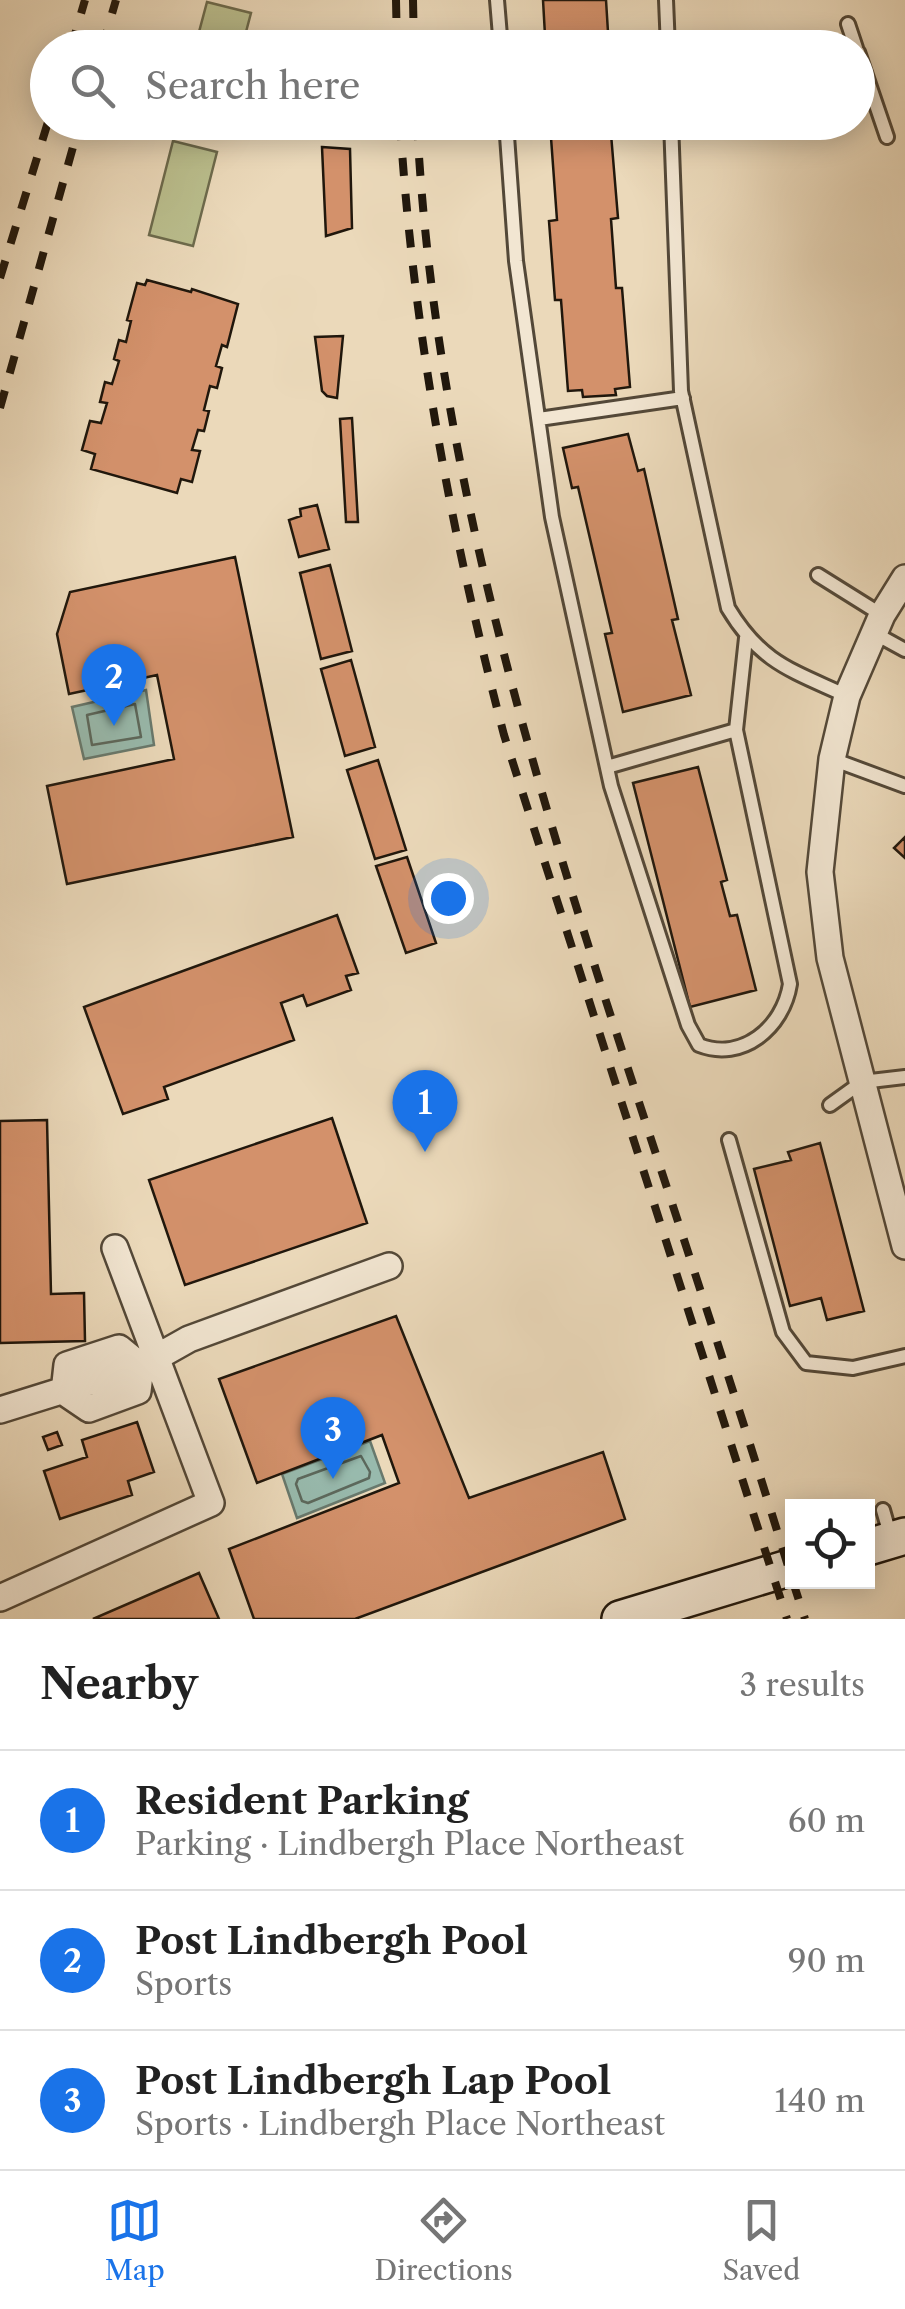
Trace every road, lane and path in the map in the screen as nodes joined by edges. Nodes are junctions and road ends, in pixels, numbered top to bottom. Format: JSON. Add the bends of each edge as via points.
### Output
{"nodes":[{"id":1,"x":497,"y":0,"type":"edge"},
{"id":2,"x":666,"y":0,"type":"edge"},
{"id":3,"x":848,"y":24,"type":"dead end"},
{"id":4,"x":499,"y":30,"type":"edge"},
{"id":5,"x":667,"y":30,"type":"edge"},
{"id":6,"x":850,"y":30,"type":"edge"},
{"id":7,"x":875,"y":102,"type":"edge"},
{"id":8,"x":887,"y":136,"type":"dead end"},
{"id":9,"x":507,"y":140,"type":"edge"},
{"id":10,"x":672,"y":140,"type":"edge"},
{"id":11,"x":683,"y":398,"type":"junction"},
{"id":12,"x":539,"y":419,"type":"junction"},
{"id":13,"x":818,"y":574,"type":"dead end"},
{"id":14,"x":905,"y":578,"type":"edge"},
{"id":15,"x":878,"y":624,"type":"junction"},
{"id":16,"x":746,"y":638,"type":"junction"},
{"id":17,"x":905,"y":650,"type":"edge"},
{"id":18,"x":847,"y":696,"type":"junction"},
{"id":19,"x":736,"y":730,"type":"junction"},
{"id":20,"x":832,"y":759,"type":"junction"},
{"id":21,"x":607,"y":767,"type":"junction"},
{"id":22,"x":905,"y":786,"type":"edge"},
{"id":23,"x":905,"y":1077,"type":"edge"},
{"id":24,"x":862,"y":1082,"type":"junction"},
{"id":25,"x":830,"y":1105,"type":"dead end"},
{"id":26,"x":729,"y":1140,"type":"dead end"},
{"id":27,"x":905,"y":1246,"type":"edge"},
{"id":28,"x":115,"y":1248,"type":"dead end"},
{"id":29,"x":389,"y":1266,"type":"dead end"},
{"id":30,"x":905,"y":1356,"type":"edge"},
{"id":31,"x":149,"y":1361,"type":"junction"},
{"id":32,"x":64,"y":1392,"type":"junction"},
{"id":33,"x":0,"y":1410,"type":"edge"},
{"id":34,"x":785,"y":1569,"type":"edge"},
{"id":35,"x":0,"y":1598,"type":"edge"},
{"id":36,"x":620,"y":1619,"type":"edge"}],
"edges":[{"from":1,"to":4,"type":"lane"},
{"from":2,"to":5,"type":"lane"},
{"from":3,"to":6,"type":"lane"},
{"from":7,"to":8,"type":"lane"},
{"from":9,"to":12,"type":"lane","via":[[516,261]]},
{"from":10,"to":11,"type":"lane"},
{"from":11,"to":12,"type":"lane"},
{"from":11,"to":16,"type":"lane","via":[[728,608]]},
{"from":12,"to":21,"type":"lane","via":[[552,517]]},
{"from":13,"to":15,"type":"lane"},
{"from":14,"to":15,"type":"street"},
{"from":15,"to":17,"type":"lane"},
{"from":15,"to":18,"type":"street"},
{"from":16,"to":18,"type":"lane"},
{"from":16,"to":19,"type":"lane"},
{"from":18,"to":20,"type":"street"},
{"from":19,"to":21,"type":"lane"},
{"from":19,"to":21,"type":"lane","via":[[790,984],[773,1026],[735,1051],[699,1045],[688,1025]]},
{"from":20,"to":22,"type":"lane"},
{"from":20,"to":24,"type":"street","via":[[820,872],[830,958]]},
{"from":23,"to":24,"type":"lane"},
{"from":24,"to":25,"type":"lane"},
{"from":24,"to":27,"type":"street"},
{"from":26,"to":30,"type":"lane","via":[[783,1332],[806,1363],[853,1368]]},
{"from":28,"to":31,"type":"street"},
{"from":29,"to":31,"type":"street","via":[[188,1339]]},
{"from":31,"to":32,"type":"street","via":[[138,1391],[90,1409]]},
{"from":31,"to":32,"type":"street","via":[[119,1348],[67,1365]]},
{"from":31,"to":35,"type":"street","via":[[210,1503]]},
{"from":32,"to":33,"type":"street"},
{"from":34,"to":36,"type":"main road"}]}
